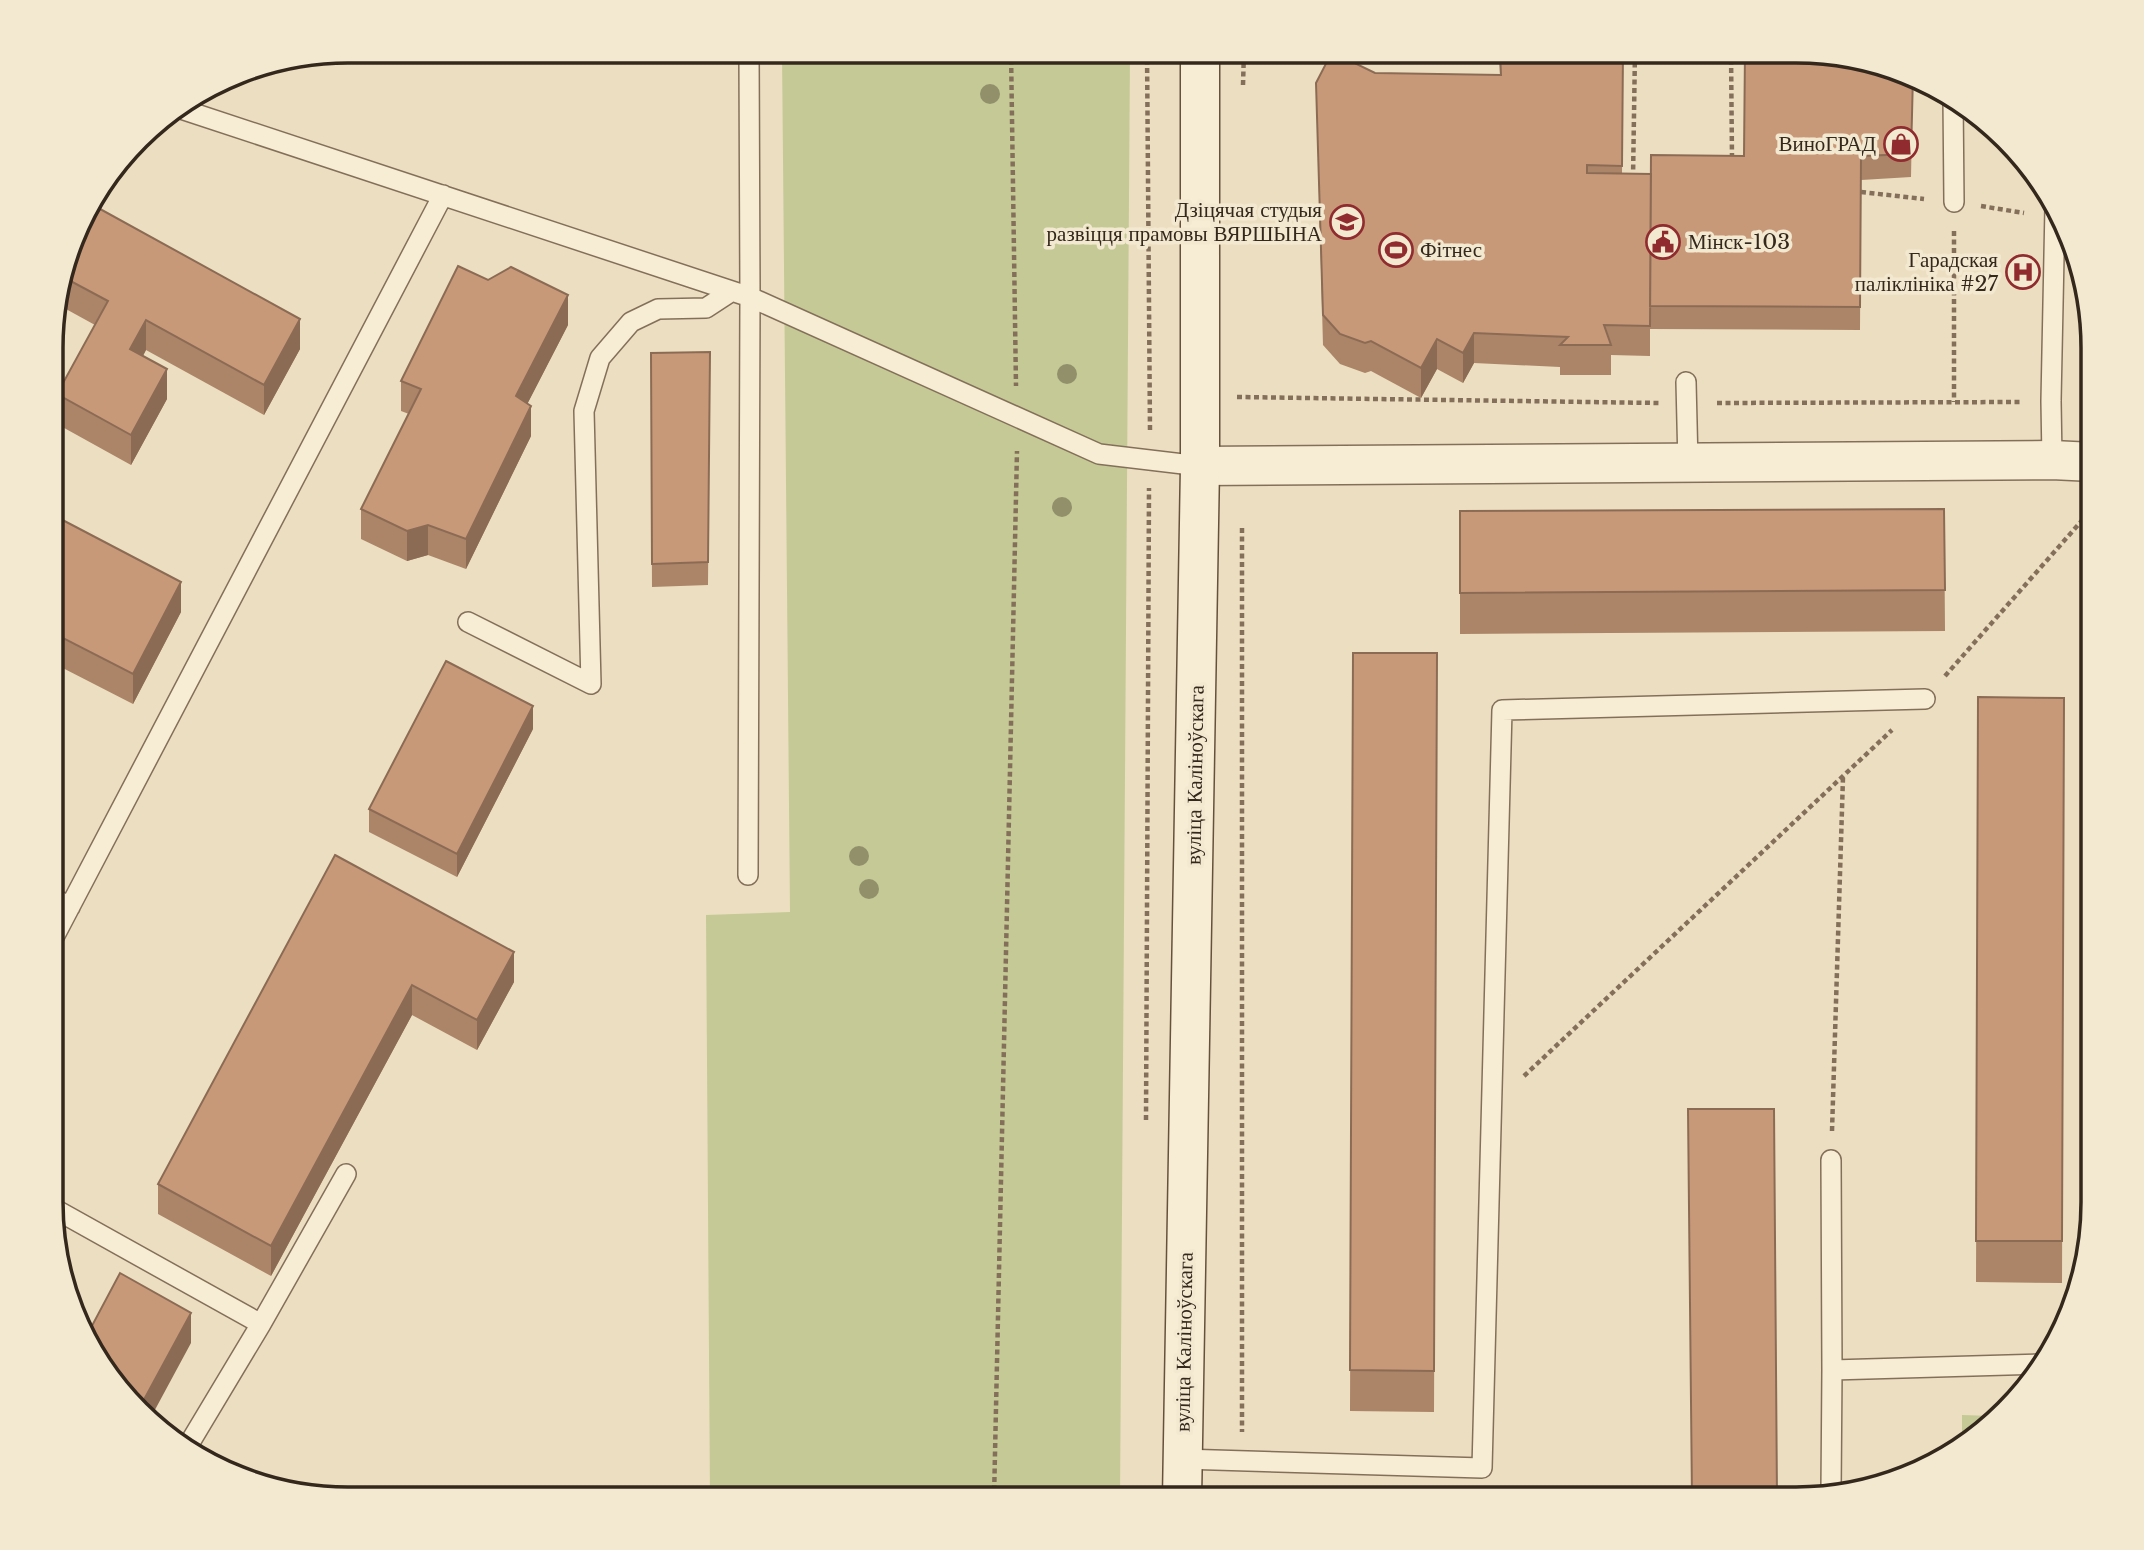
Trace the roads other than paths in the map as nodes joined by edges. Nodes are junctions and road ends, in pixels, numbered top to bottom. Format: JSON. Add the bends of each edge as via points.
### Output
{"nodes":[{"id":1,"x":749,"y":63,"type":"edge"},
{"id":2,"x":1200,"y":63,"type":"edge"},
{"id":3,"x":1953,"y":110,"type":"edge"},
{"id":4,"x":189,"y":112,"type":"edge"},
{"id":5,"x":443,"y":195,"type":"junction"},
{"id":6,"x":1954,"y":202,"type":"road end"},
{"id":7,"x":2055,"y":228,"type":"edge"},
{"id":8,"x":741,"y":294,"type":"junction"},
{"id":9,"x":1686,"y":382,"type":"dead end"},
{"id":10,"x":2052,"y":460,"type":"junction"},
{"id":11,"x":2081,"y":461,"type":"edge"},
{"id":12,"x":1688,"y":464,"type":"junction"},
{"id":13,"x":1200,"y":466,"type":"junction"},
{"id":14,"x":468,"y":622,"type":"dead end"},
{"id":15,"x":1925,"y":699,"type":"road end"},
{"id":16,"x":748,"y":875,"type":"dead end"},
{"id":17,"x":63,"y":900,"type":"edge"},
{"id":18,"x":1831,"y":1160,"type":"road end"},
{"id":19,"x":346,"y":1174,"type":"dead end"},
{"id":20,"x":64,"y":1214,"type":"edge"},
{"id":21,"x":261,"y":1324,"type":"junction"},
{"id":22,"x":2030,"y":1364,"type":"edge"},
{"id":23,"x":1832,"y":1370,"type":"junction"},
{"id":24,"x":191,"y":1440,"type":"edge"},
{"id":25,"x":1182,"y":1459,"type":"junction"},
{"id":26,"x":1831,"y":1485,"type":"edge"},
{"id":27,"x":1182,"y":1487,"type":"edge"}],
"edges":[{"from":1,"to":8,"type":"lane"},
{"from":2,"to":13,"type":"main road","name":"вуліца Каліноўскага"},
{"from":3,"to":6,"type":"lane"},
{"from":4,"to":5,"type":"lane"},
{"from":5,"to":8,"type":"lane"},
{"from":5,"to":17,"type":"lane"},
{"from":7,"to":10,"type":"lane"},
{"from":8,"to":13,"type":"lane","via":[[1100,454]]},
{"from":8,"to":14,"type":"lane","via":[[706,308],[658,309],[631,322],[600,358],[584,411],[590,684]]},
{"from":8,"to":16,"type":"lane"},
{"from":9,"to":12,"type":"lane"},
{"from":10,"to":11,"type":"main road"},
{"from":10,"to":12,"type":"main road"},
{"from":12,"to":13,"type":"main road"},
{"from":13,"to":25,"type":"main road","name":"вуліца Каліноўскага"},
{"from":15,"to":25,"type":"lane","via":[[1502,710],[1482,1468]]},
{"from":18,"to":23,"type":"lane"},
{"from":19,"to":21,"type":"lane"},
{"from":20,"to":21,"type":"lane"},
{"from":21,"to":24,"type":"lane"},
{"from":22,"to":23,"type":"lane"},
{"from":23,"to":26,"type":"lane"},
{"from":25,"to":27,"type":"main road","name":"вуліца Каліноўскага"}]}
